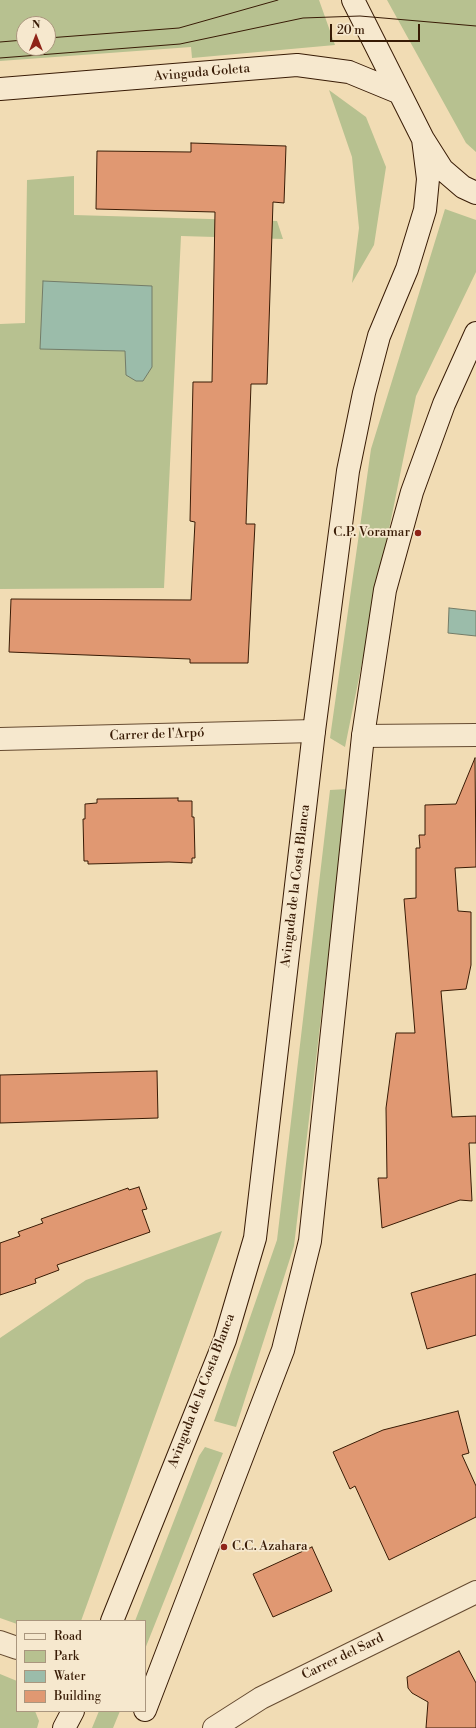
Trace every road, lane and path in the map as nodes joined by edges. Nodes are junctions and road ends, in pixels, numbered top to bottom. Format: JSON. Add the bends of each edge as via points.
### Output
{"nodes":[{"id":1,"x":353,"y":0,"type":"edge"},
{"id":2,"x":0,"y":89,"type":"edge"},
{"id":3,"x":400,"y":93,"type":"junction"},
{"id":4,"x":423,"y":139,"type":"junction"},
{"id":5,"x":476,"y":193,"type":"edge"},
{"id":6,"x":476,"y":333,"type":"edge"},
{"id":7,"x":314,"y":730,"type":"junction"},
{"id":8,"x":476,"y":735,"type":"edge"},
{"id":9,"x":363,"y":736,"type":"junction"},
{"id":10,"x":0,"y":739,"type":"edge"},
{"id":11,"x":476,"y":1592,"type":"edge"},
{"id":12,"x":112,"y":1620,"type":"edge"},
{"id":13,"x":0,"y":1642,"type":"edge"},
{"id":14,"x":16,"y":1648,"type":"edge"},
{"id":15,"x":146,"y":1707,"type":"edge"},
{"id":16,"x":72,"y":1712,"type":"edge"},
{"id":17,"x":144,"y":1712,"type":"edge"},
{"id":18,"x":64,"y":1728,"type":"edge"},
{"id":19,"x":138,"y":1728,"type":"edge"},
{"id":20,"x":214,"y":1728,"type":"edge"}],
"edges":[{"from":1,"to":3,"type":"street"},
{"from":2,"to":3,"type":"street","name":"Avinguda Goleta","via":[[297,65],[349,72]]},
{"from":3,"to":4,"type":"street"},
{"from":4,"to":5,"type":"street","via":[[442,169],[463,187]]},
{"from":4,"to":7,"type":"street","name":"Avinguda de la Costa Blanca","via":[[428,179],[425,210],[407,269],[379,336],[364,393],[348,471]]},
{"from":6,"to":9,"type":"street","via":[[444,404],[410,500],[385,590]]},
{"from":7,"to":10,"type":"street","name":"Carrer de l'Arpó"},
{"from":7,"to":12,"type":"street","name":"Avinguda de la Costa Blanca","via":[[255,1238],[224,1340]]},
{"from":8,"to":9,"type":"street"},
{"from":9,"to":15,"type":"street","via":[[310,1241],[283,1350]]},
{"from":11,"to":20,"type":"street","name":"Carrer del Sard","via":[[261,1698]]},
{"from":13,"to":14,"type":"street"},
{"from":16,"to":18,"type":"street"},
{"from":17,"to":19,"type":"street"}]}
